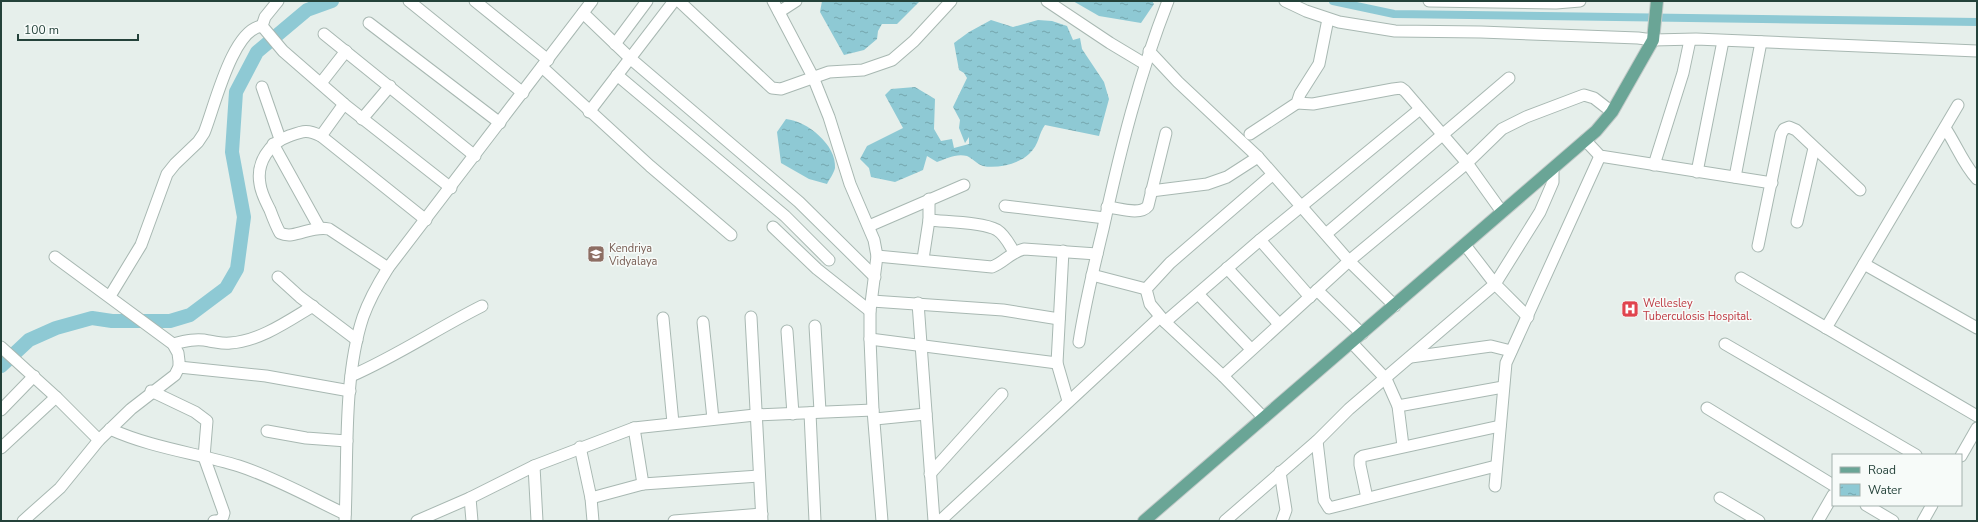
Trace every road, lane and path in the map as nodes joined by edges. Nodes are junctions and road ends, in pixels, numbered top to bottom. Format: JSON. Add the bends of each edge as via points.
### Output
{"nodes":[{"id":1,"x":278,"y":1,"type":"edge"},
{"id":2,"x":409,"y":1,"type":"edge"},
{"id":3,"x":475,"y":1,"type":"edge"},
{"id":4,"x":592,"y":1,"type":"edge"},
{"id":5,"x":648,"y":1,"type":"edge"},
{"id":6,"x":674,"y":1,"type":"edge"},
{"id":7,"x":773,"y":1,"type":"edge"},
{"id":8,"x":796,"y":1,"type":"edge"},
{"id":9,"x":951,"y":1,"type":"edge"},
{"id":10,"x":1047,"y":1,"type":"edge"},
{"id":11,"x":1168,"y":1,"type":"edge"},
{"id":12,"x":1285,"y":1,"type":"edge"},
{"id":13,"x":1429,"y":1,"type":"edge"},
{"id":14,"x":1580,"y":1,"type":"edge"},
{"id":15,"x":684,"y":2,"type":"edge"},
{"id":16,"x":1555,"y":2,"type":"edge"},
{"id":17,"x":1657,"y":3,"type":"edge"},
{"id":18,"x":779,"y":12,"type":"junction"},
{"id":19,"x":583,"y":14,"type":"junction"},
{"id":20,"x":1328,"y":19,"type":"junction"},
{"id":21,"x":369,"y":23,"type":"dead end"},
{"id":22,"x":264,"y":29,"type":"junction"},
{"id":23,"x":324,"y":34,"type":"dead end"},
{"id":24,"x":1654,"y":37,"type":"junction"},
{"id":25,"x":1690,"y":40,"type":"junction"},
{"id":26,"x":1723,"y":40,"type":"junction"},
{"id":27,"x":1761,"y":42,"type":"junction"},
{"id":28,"x":615,"y":44,"type":"junction"},
{"id":29,"x":1149,"y":50,"type":"junction"},
{"id":30,"x":346,"y":51,"type":"junction"},
{"id":31,"x":1977,"y":51,"type":"edge"},
{"id":32,"x":631,"y":59,"type":"junction"},
{"id":33,"x":545,"y":64,"type":"junction"},
{"id":34,"x":1145,"y":64,"type":"junction"},
{"id":35,"x":617,"y":76,"type":"junction"},
{"id":36,"x":813,"y":77,"type":"junction"},
{"id":37,"x":1509,"y":78,"type":"dead end"},
{"id":38,"x":321,"y":83,"type":"junction"},
{"id":39,"x":390,"y":86,"type":"junction"},
{"id":40,"x":262,"y":87,"type":"dead end"},
{"id":41,"x":523,"y":93,"type":"junction"},
{"id":42,"x":1297,"y":103,"type":"junction"},
{"id":43,"x":344,"y":104,"type":"junction"},
{"id":44,"x":1958,"y":105,"type":"dead end"},
{"id":45,"x":1420,"y":109,"type":"junction"},
{"id":46,"x":590,"y":112,"type":"junction"},
{"id":47,"x":1612,"y":112,"type":"junction"},
{"id":48,"x":362,"y":119,"type":"junction"},
{"id":49,"x":500,"y":123,"type":"junction"},
{"id":50,"x":1945,"y":128,"type":"junction"},
{"id":51,"x":1166,"y":133,"type":"dead end"},
{"id":52,"x":1250,"y":134,"type":"dead end"},
{"id":53,"x":1442,"y":134,"type":"junction"},
{"id":54,"x":321,"y":136,"type":"junction"},
{"id":55,"x":1585,"y":140,"type":"junction"},
{"id":56,"x":276,"y":142,"type":"junction"},
{"id":57,"x":1814,"y":148,"type":"junction"},
{"id":58,"x":475,"y":156,"type":"junction"},
{"id":59,"x":1600,"y":156,"type":"junction"},
{"id":60,"x":1258,"y":157,"type":"junction"},
{"id":61,"x":1467,"y":163,"type":"junction"},
{"id":62,"x":1654,"y":165,"type":"junction"},
{"id":63,"x":1553,"y":168,"type":"junction"},
{"id":64,"x":1697,"y":172,"type":"junction"},
{"id":65,"x":1272,"y":175,"type":"junction"},
{"id":66,"x":1734,"y":178,"type":"junction"},
{"id":67,"x":1977,"y":179,"type":"edge"},
{"id":68,"x":1772,"y":183,"type":"junction"},
{"id":69,"x":964,"y":185,"type":"dead end"},
{"id":70,"x":451,"y":188,"type":"junction"},
{"id":71,"x":1860,"y":190,"type":"dead end"},
{"id":72,"x":1152,"y":191,"type":"junction"},
{"id":73,"x":929,"y":199,"type":"junction"},
{"id":74,"x":1005,"y":206,"type":"dead end"},
{"id":75,"x":1301,"y":207,"type":"junction"},
{"id":76,"x":1106,"y":212,"type":"junction"},
{"id":77,"x":1502,"y":212,"type":"junction"},
{"id":78,"x":426,"y":220,"type":"junction"},
{"id":79,"x":929,"y":220,"type":"junction"},
{"id":80,"x":1797,"y":222,"type":"dead end"},
{"id":81,"x":869,"y":226,"type":"junction"},
{"id":82,"x":319,"y":227,"type":"junction"},
{"id":83,"x":773,"y":227,"type":"dead end"},
{"id":84,"x":1326,"y":234,"type":"junction"},
{"id":85,"x":731,"y":235,"type":"dead end"},
{"id":86,"x":1260,"y":240,"type":"junction"},
{"id":87,"x":1465,"y":245,"type":"junction"},
{"id":88,"x":1758,"y":246,"type":"dead end"},
{"id":89,"x":1063,"y":251,"type":"junction"},
{"id":90,"x":1014,"y":252,"type":"junction"},
{"id":91,"x":1097,"y":254,"type":"junction"},
{"id":92,"x":55,"y":256,"type":"dead end"},
{"id":93,"x":877,"y":256,"type":"junction"},
{"id":94,"x":923,"y":259,"type":"junction"},
{"id":95,"x":829,"y":260,"type":"dead end"},
{"id":96,"x":1349,"y":261,"type":"junction"},
{"id":97,"x":1864,"y":264,"type":"junction"},
{"id":98,"x":388,"y":268,"type":"junction"},
{"id":99,"x":1227,"y":268,"type":"junction"},
{"id":100,"x":1092,"y":275,"type":"junction"},
{"id":101,"x":278,"y":277,"type":"dead end"},
{"id":102,"x":876,"y":277,"type":"junction"},
{"id":103,"x":1741,"y":278,"type":"dead end"},
{"id":104,"x":1495,"y":284,"type":"junction"},
{"id":105,"x":1146,"y":289,"type":"junction"},
{"id":106,"x":1198,"y":294,"type":"junction"},
{"id":107,"x":1314,"y":294,"type":"junction"},
{"id":108,"x":110,"y":296,"type":"junction"},
{"id":109,"x":918,"y":303,"type":"junction"},
{"id":110,"x":313,"y":306,"type":"junction"},
{"id":111,"x":482,"y":306,"type":"dead end"},
{"id":112,"x":871,"y":306,"type":"junction"},
{"id":113,"x":1395,"y":306,"type":"junction"},
{"id":114,"x":751,"y":317,"type":"dead end"},
{"id":115,"x":1528,"y":317,"type":"junction"},
{"id":116,"x":663,"y":318,"type":"dead end"},
{"id":117,"x":1059,"y":319,"type":"junction"},
{"id":118,"x":1163,"y":320,"type":"junction"},
{"id":119,"x":703,"y":322,"type":"dead end"},
{"id":120,"x":1279,"y":324,"type":"junction"},
{"id":121,"x":816,"y":326,"type":"dead end"},
{"id":122,"x":1826,"y":328,"type":"junction"},
{"id":123,"x":1977,"y":328,"type":"edge"},
{"id":124,"x":787,"y":331,"type":"dead end"},
{"id":125,"x":1362,"y":334,"type":"junction"},
{"id":126,"x":357,"y":340,"type":"junction"},
{"id":127,"x":870,"y":340,"type":"junction"},
{"id":128,"x":1079,"y":342,"type":"dead end"},
{"id":129,"x":1352,"y":343,"type":"junction"},
{"id":130,"x":173,"y":344,"type":"junction"},
{"id":131,"x":1725,"y":344,"type":"dead end"},
{"id":132,"x":920,"y":345,"type":"junction"},
{"id":133,"x":1,"y":347,"type":"edge"},
{"id":134,"x":1251,"y":349,"type":"junction"},
{"id":135,"x":1511,"y":351,"type":"junction"},
{"id":136,"x":1410,"y":357,"type":"junction"},
{"id":137,"x":1057,"y":363,"type":"junction"},
{"id":138,"x":179,"y":367,"type":"junction"},
{"id":139,"x":34,"y":376,"type":"junction"},
{"id":140,"x":352,"y":376,"type":"junction"},
{"id":141,"x":1223,"y":376,"type":"junction"},
{"id":142,"x":1386,"y":379,"type":"junction"},
{"id":143,"x":1503,"y":387,"type":"junction"},
{"id":144,"x":350,"y":391,"type":"junction"},
{"id":145,"x":151,"y":392,"type":"junction"},
{"id":146,"x":1002,"y":394,"type":"dead end"},
{"id":147,"x":56,"y":397,"type":"junction"},
{"id":148,"x":1068,"y":401,"type":"junction"},
{"id":149,"x":1398,"y":406,"type":"junction"},
{"id":150,"x":1707,"y":408,"type":"dead end"},
{"id":151,"x":1,"y":410,"type":"edge"},
{"id":152,"x":815,"y":412,"type":"junction"},
{"id":153,"x":793,"y":414,"type":"junction"},
{"id":154,"x":874,"y":414,"type":"junction"},
{"id":155,"x":926,"y":414,"type":"junction"},
{"id":156,"x":755,"y":415,"type":"junction"},
{"id":157,"x":1977,"y":416,"type":"edge"},
{"id":158,"x":1264,"y":418,"type":"junction"},
{"id":159,"x":713,"y":419,"type":"junction"},
{"id":160,"x":673,"y":423,"type":"junction"},
{"id":161,"x":1500,"y":426,"type":"junction"},
{"id":162,"x":634,"y":428,"type":"junction"},
{"id":163,"x":1977,"y":428,"type":"edge"},
{"id":164,"x":110,"y":429,"type":"junction"},
{"id":165,"x":267,"y":431,"type":"dead end"},
{"id":166,"x":99,"y":440,"type":"junction"},
{"id":167,"x":347,"y":441,"type":"junction"},
{"id":168,"x":1317,"y":441,"type":"junction"},
{"id":169,"x":1403,"y":446,"type":"junction"},
{"id":170,"x":580,"y":447,"type":"junction"},
{"id":171,"x":1,"y":448,"type":"edge"},
{"id":172,"x":1914,"y":454,"type":"edge"},
{"id":173,"x":1962,"y":454,"type":"edge"},
{"id":174,"x":204,"y":457,"type":"junction"},
{"id":175,"x":534,"y":466,"type":"junction"},
{"id":176,"x":1496,"y":466,"type":"junction"},
{"id":177,"x":1280,"y":472,"type":"junction"},
{"id":178,"x":930,"y":474,"type":"junction"},
{"id":179,"x":759,"y":476,"type":"junction"},
{"id":180,"x":643,"y":484,"type":"junction"},
{"id":181,"x":1832,"y":484,"type":"edge"},
{"id":182,"x":1495,"y":486,"type":"dead end"},
{"id":183,"x":1832,"y":496,"type":"edge"},
{"id":184,"x":470,"y":498,"type":"junction"},
{"id":185,"x":592,"y":498,"type":"junction"},
{"id":186,"x":1367,"y":498,"type":"junction"},
{"id":187,"x":1720,"y":498,"type":"dead end"},
{"id":188,"x":1868,"y":506,"type":"edge"},
{"id":189,"x":1931,"y":506,"type":"edge"},
{"id":190,"x":762,"y":517,"type":"edge"},
{"id":191,"x":345,"y":518,"type":"edge"},
{"id":192,"x":23,"y":521,"type":"edge"},
{"id":193,"x":214,"y":521,"type":"edge"},
{"id":194,"x":416,"y":521,"type":"edge"},
{"id":195,"x":472,"y":521,"type":"edge"},
{"id":196,"x":536,"y":521,"type":"edge"},
{"id":197,"x":593,"y":521,"type":"edge"},
{"id":198,"x":674,"y":521,"type":"edge"},
{"id":199,"x":815,"y":521,"type":"edge"},
{"id":200,"x":882,"y":521,"type":"edge"},
{"id":201,"x":934,"y":521,"type":"edge"},
{"id":202,"x":940,"y":521,"type":"edge"},
{"id":203,"x":1144,"y":521,"type":"edge"},
{"id":204,"x":1225,"y":521,"type":"edge"},
{"id":205,"x":1282,"y":521,"type":"edge"},
{"id":206,"x":1759,"y":521,"type":"edge"},
{"id":207,"x":1818,"y":521,"type":"edge"},
{"id":208,"x":1893,"y":521,"type":"edge"},
{"id":209,"x":1923,"y":521,"type":"edge"}],
"edges":[{"from":1,"to":22,"type":"street","via":[[264,17]]},
{"from":2,"to":41,"type":"street"},
{"from":3,"to":33,"type":"street"},
{"from":4,"to":19,"type":"street"},
{"from":5,"to":28,"type":"street"},
{"from":6,"to":32,"type":"street"},
{"from":7,"to":18,"type":"street"},
{"from":8,"to":18,"type":"street"},
{"from":9,"to":36,"type":"street","via":[[914,41],[892,60],[863,70],[829,72]]},
{"from":10,"to":34,"type":"street"},
{"from":11,"to":29,"type":"street"},
{"from":12,"to":20,"type":"street"},
{"from":13,"to":16,"type":"street"},
{"from":14,"to":16,"type":"street"},
{"from":15,"to":36,"type":"street","via":[[772,88],[781,89]]},
{"from":17,"to":24,"type":"main road"},
{"from":18,"to":36,"type":"street"},
{"from":19,"to":28,"type":"street"},
{"from":19,"to":33,"type":"street"},
{"from":20,"to":24,"type":"street","via":[[1395,31]]},
{"from":20,"to":42,"type":"street","via":[[1319,64]]},
{"from":21,"to":49,"type":"street"},
{"from":22,"to":38,"type":"street","via":[[283,51]]},
{"from":22,"to":108,"type":"street","via":[[257,27],[246,36],[231,57],[204,133],[167,174],[141,245]]},
{"from":23,"to":30,"type":"street"},
{"from":24,"to":25,"type":"street"},
{"from":24,"to":47,"type":"main road"},
{"from":25,"to":26,"type":"street"},
{"from":25,"to":62,"type":"street","via":[[1683,73]]},
{"from":26,"to":27,"type":"street"},
{"from":26,"to":64,"type":"street"},
{"from":27,"to":31,"type":"street"},
{"from":27,"to":66,"type":"street"},
{"from":28,"to":32,"type":"street"},
{"from":29,"to":34,"type":"street"},
{"from":29,"to":60,"type":"street","via":[[1182,86]]},
{"from":30,"to":38,"type":"street"},
{"from":30,"to":39,"type":"street"},
{"from":32,"to":35,"type":"street"},
{"from":32,"to":102,"type":"street","via":[[799,202]]},
{"from":33,"to":41,"type":"street"},
{"from":33,"to":46,"type":"street"},
{"from":34,"to":76,"type":"street","via":[[1119,153]]},
{"from":35,"to":46,"type":"street"},
{"from":35,"to":95,"type":"street","via":[[784,216]]},
{"from":36,"to":81,"type":"street","via":[[850,184]]},
{"from":37,"to":53,"type":"street"},
{"from":38,"to":43,"type":"street"},
{"from":39,"to":48,"type":"street"},
{"from":39,"to":58,"type":"street"},
{"from":40,"to":56,"type":"street"},
{"from":41,"to":49,"type":"street"},
{"from":42,"to":45,"type":"street","via":[[1314,104],[1401,88]]},
{"from":42,"to":52,"type":"street"},
{"from":43,"to":48,"type":"street"},
{"from":43,"to":54,"type":"street"},
{"from":44,"to":50,"type":"street"},
{"from":45,"to":53,"type":"street"},
{"from":45,"to":75,"type":"street"},
{"from":46,"to":85,"type":"street"},
{"from":47,"to":55,"type":"main road"},
{"from":47,"to":61,"type":"street","via":[[1594,98],[1584,95],[1572,98],[1502,130]]},
{"from":48,"to":70,"type":"street"},
{"from":49,"to":58,"type":"street"},
{"from":50,"to":67,"type":"street","via":[[1965,164]]},
{"from":50,"to":97,"type":"street"},
{"from":51,"to":72,"type":"street"},
{"from":53,"to":61,"type":"street"},
{"from":53,"to":84,"type":"street"},
{"from":54,"to":56,"type":"street","via":[[306,130]]},
{"from":54,"to":78,"type":"street"},
{"from":55,"to":59,"type":"street"},
{"from":55,"to":63,"type":"main road"},
{"from":56,"to":82,"type":"street"},
{"from":56,"to":82,"type":"street","via":[[265,155],[260,170],[260,184],[280,233],[290,236]]},
{"from":57,"to":68,"type":"street","via":[[1796,130],[1789,127],[1784,129]]},
{"from":57,"to":71,"type":"street"},
{"from":57,"to":80,"type":"street"},
{"from":58,"to":70,"type":"street"},
{"from":59,"to":62,"type":"street"},
{"from":59,"to":115,"type":"street"},
{"from":60,"to":65,"type":"street"},
{"from":60,"to":72,"type":"street","via":[[1227,177],[1207,184]]},
{"from":61,"to":77,"type":"street"},
{"from":61,"to":96,"type":"street"},
{"from":62,"to":64,"type":"street"},
{"from":63,"to":77,"type":"main road"},
{"from":63,"to":104,"type":"street","via":[[1552,182],[1540,212]]},
{"from":64,"to":66,"type":"street"},
{"from":65,"to":75,"type":"street"},
{"from":65,"to":105,"type":"street","via":[[1170,263]]},
{"from":66,"to":68,"type":"street"},
{"from":68,"to":88,"type":"street"},
{"from":69,"to":73,"type":"street"},
{"from":70,"to":78,"type":"street"},
{"from":72,"to":76,"type":"street","via":[[1148,206],[1142,211]]},
{"from":73,"to":79,"type":"street"},
{"from":73,"to":81,"type":"street"},
{"from":74,"to":76,"type":"street"},
{"from":75,"to":84,"type":"street"},
{"from":75,"to":86,"type":"street"},
{"from":76,"to":91,"type":"street"},
{"from":77,"to":87,"type":"main road"},
{"from":78,"to":98,"type":"street"},
{"from":79,"to":90,"type":"street","via":[[984,226],[997,230],[1005,236]]},
{"from":79,"to":94,"type":"street"},
{"from":81,"to":93,"type":"street"},
{"from":82,"to":98,"type":"street","via":[[335,232]]},
{"from":83,"to":112,"type":"street","via":[[817,269]]},
{"from":84,"to":96,"type":"street"},
{"from":86,"to":99,"type":"street"},
{"from":86,"to":107,"type":"street"},
{"from":87,"to":104,"type":"street"},
{"from":87,"to":113,"type":"main road"},
{"from":89,"to":90,"type":"street","via":[[1024,249]]},
{"from":89,"to":91,"type":"street"},
{"from":89,"to":117,"type":"street"},
{"from":90,"to":94,"type":"street","via":[[999,265],[992,267]]},
{"from":91,"to":100,"type":"street"},
{"from":92,"to":108,"type":"street"},
{"from":93,"to":94,"type":"street"},
{"from":93,"to":102,"type":"street"},
{"from":96,"to":107,"type":"street"},
{"from":96,"to":113,"type":"street"},
{"from":97,"to":122,"type":"street"},
{"from":97,"to":123,"type":"street"},
{"from":98,"to":126,"type":"street","via":[[370,300]]},
{"from":99,"to":106,"type":"street"},
{"from":99,"to":120,"type":"street"},
{"from":100,"to":105,"type":"street"},
{"from":100,"to":128,"type":"street","via":[[1084,305]]},
{"from":101,"to":110,"type":"street"},
{"from":102,"to":112,"type":"street"},
{"from":103,"to":122,"type":"street"},
{"from":104,"to":115,"type":"street"},
{"from":104,"to":136,"type":"street"},
{"from":105,"to":118,"type":"street","via":[[1150,304]]},
{"from":106,"to":118,"type":"street"},
{"from":106,"to":134,"type":"street"},
{"from":107,"to":120,"type":"street"},
{"from":107,"to":125,"type":"street"},
{"from":108,"to":130,"type":"street"},
{"from":109,"to":112,"type":"street"},
{"from":109,"to":117,"type":"street","via":[[1002,310]]},
{"from":109,"to":132,"type":"street"},
{"from":110,"to":126,"type":"street"},
{"from":110,"to":130,"type":"street","via":[[282,325],[241,342],[220,344],[209,340],[188,340]]},
{"from":111,"to":140,"type":"street"},
{"from":112,"to":127,"type":"street"},
{"from":113,"to":125,"type":"main road"},
{"from":114,"to":156,"type":"street"},
{"from":115,"to":135,"type":"street"},
{"from":116,"to":160,"type":"street"},
{"from":117,"to":137,"type":"street"},
{"from":118,"to":141,"type":"street"},
{"from":118,"to":148,"type":"street"},
{"from":119,"to":159,"type":"street"},
{"from":120,"to":134,"type":"street"},
{"from":121,"to":152,"type":"street"},
{"from":122,"to":157,"type":"street"},
{"from":124,"to":153,"type":"street"},
{"from":125,"to":129,"type":"main road"},
{"from":126,"to":140,"type":"street"},
{"from":127,"to":132,"type":"street"},
{"from":127,"to":154,"type":"street"},
{"from":129,"to":142,"type":"street"},
{"from":129,"to":158,"type":"main road"},
{"from":130,"to":138,"type":"street","via":[[178,353]]},
{"from":131,"to":172,"type":"street"},
{"from":132,"to":137,"type":"street"},
{"from":132,"to":155,"type":"street"},
{"from":133,"to":139,"type":"street"},
{"from":134,"to":141,"type":"street"},
{"from":135,"to":136,"type":"street","via":[[1491,346]]},
{"from":135,"to":143,"type":"street","via":[[1506,363]]},
{"from":136,"to":142,"type":"street"},
{"from":137,"to":148,"type":"street"},
{"from":138,"to":144,"type":"street","via":[[266,376]]},
{"from":138,"to":145,"type":"street","via":[[175,375]]},
{"from":139,"to":147,"type":"street"},
{"from":139,"to":151,"type":"street"},
{"from":140,"to":144,"type":"street"},
{"from":141,"to":158,"type":"street"},
{"from":142,"to":149,"type":"street"},
{"from":142,"to":168,"type":"street","via":[[1349,409]]},
{"from":143,"to":149,"type":"street"},
{"from":143,"to":161,"type":"street"},
{"from":144,"to":167,"type":"street"},
{"from":145,"to":164,"type":"street"},
{"from":145,"to":174,"type":"street","via":[[205,418],[207,430]]},
{"from":146,"to":178,"type":"street"},
{"from":147,"to":166,"type":"street"},
{"from":147,"to":171,"type":"street"},
{"from":148,"to":202,"type":"street"},
{"from":149,"to":169,"type":"street"},
{"from":150,"to":181,"type":"street"},
{"from":152,"to":153,"type":"street"},
{"from":152,"to":154,"type":"street"},
{"from":152,"to":199,"type":"street"},
{"from":153,"to":156,"type":"street"},
{"from":154,"to":155,"type":"street"},
{"from":154,"to":200,"type":"street"},
{"from":155,"to":178,"type":"street"},
{"from":156,"to":159,"type":"street"},
{"from":156,"to":179,"type":"street"},
{"from":158,"to":203,"type":"main road"},
{"from":159,"to":160,"type":"street"},
{"from":160,"to":162,"type":"street"},
{"from":161,"to":169,"type":"street"},
{"from":161,"to":176,"type":"street"},
{"from":162,"to":170,"type":"street"},
{"from":162,"to":180,"type":"street"},
{"from":163,"to":173,"type":"street"},
{"from":164,"to":166,"type":"street"},
{"from":164,"to":174,"type":"street","via":[[167,449]]},
{"from":165,"to":167,"type":"street","via":[[306,438]]},
{"from":166,"to":192,"type":"street","via":[[60,488]]},
{"from":167,"to":191,"type":"street"},
{"from":168,"to":177,"type":"street"},
{"from":168,"to":186,"type":"street","via":[[1326,505],[1335,508]]},
{"from":169,"to":186,"type":"street","via":[[1360,458]]},
{"from":170,"to":175,"type":"street"},
{"from":170,"to":185,"type":"street"},
{"from":174,"to":191,"type":"street","via":[[241,467],[288,487]]},
{"from":174,"to":193,"type":"street","via":[[224,509],[223,518]]},
{"from":175,"to":184,"type":"street"},
{"from":175,"to":196,"type":"street"},
{"from":176,"to":182,"type":"street"},
{"from":176,"to":186,"type":"street"},
{"from":177,"to":204,"type":"street"},
{"from":177,"to":205,"type":"street","via":[[1286,510]]},
{"from":178,"to":201,"type":"street"},
{"from":179,"to":180,"type":"street"},
{"from":179,"to":190,"type":"street"},
{"from":180,"to":185,"type":"street"},
{"from":183,"to":207,"type":"street"},
{"from":184,"to":194,"type":"street"},
{"from":184,"to":195,"type":"street"},
{"from":185,"to":197,"type":"street"},
{"from":187,"to":206,"type":"street"},
{"from":188,"to":208,"type":"street"},
{"from":189,"to":209,"type":"street"},
{"from":190,"to":198,"type":"street"}]}
